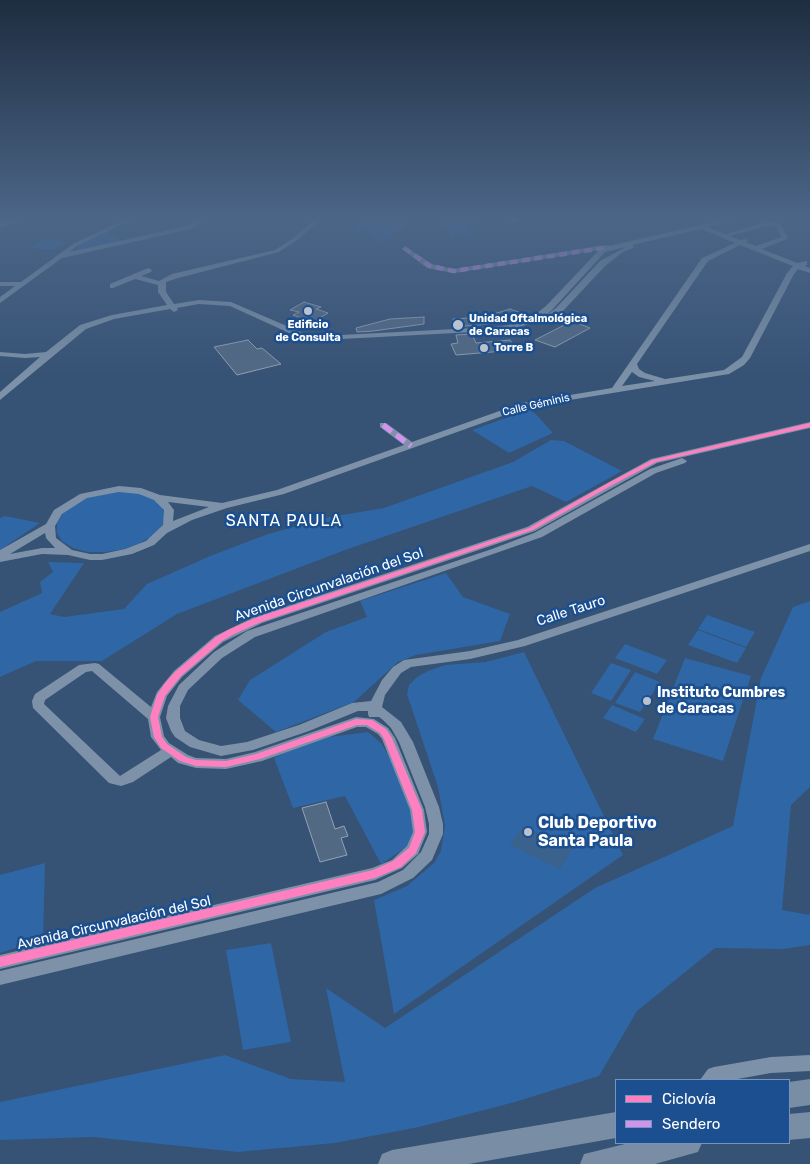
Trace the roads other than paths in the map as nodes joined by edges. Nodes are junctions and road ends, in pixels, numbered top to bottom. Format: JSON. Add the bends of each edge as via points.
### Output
{"nodes":[{"id":1,"x":37,"y":273,"type":"edge"},
{"id":2,"x":140,"y":273,"type":"edge"},
{"id":3,"x":186,"y":273,"type":"edge"},
{"id":4,"x":582,"y":273,"type":"edge"},
{"id":5,"x":595,"y":273,"type":"edge"},
{"id":6,"x":696,"y":273,"type":"edge"},
{"id":7,"x":796,"y":273,"type":"edge"},
{"id":8,"x":134,"y":276,"type":"junction"},
{"id":9,"x":0,"y":284,"type":"edge"},
{"id":10,"x":22,"y":284,"type":"junction"},
{"id":11,"x":161,"y":284,"type":"junction"},
{"id":12,"x":113,"y":286,"type":"dead end"},
{"id":13,"x":0,"y":300,"type":"edge"},
{"id":14,"x":172,"y":308,"type":"junction"},
{"id":15,"x":0,"y":354,"type":"edge"},
{"id":16,"x":48,"y":354,"type":"junction"},
{"id":17,"x":59,"y":354,"type":"junction"},
{"id":18,"x":0,"y":360,"type":"edge"},
{"id":19,"x":633,"y":363,"type":"junction"},
{"id":20,"x":37,"y":370,"type":"junction"},
{"id":21,"x":673,"y":381,"type":"junction"},
{"id":22,"x":616,"y":389,"type":"junction"},
{"id":23,"x":0,"y":397,"type":"edge"},
{"id":24,"x":0,"y":404,"type":"edge"},
{"id":25,"x":383,"y":425,"type":"dead end"},
{"id":26,"x":810,"y":425,"type":"edge"},
{"id":27,"x":810,"y":432,"type":"edge"},
{"id":28,"x":411,"y":446,"type":"junction"},
{"id":29,"x":158,"y":498,"type":"junction"},
{"id":30,"x":223,"y":506,"type":"junction"},
{"id":31,"x":50,"y":526,"type":"junction"},
{"id":32,"x":165,"y":530,"type":"junction"},
{"id":33,"x":810,"y":547,"type":"edge"},
{"id":34,"x":68,"y":552,"type":"junction"},
{"id":35,"x":0,"y":555,"type":"edge"},
{"id":36,"x":0,"y":559,"type":"edge"},
{"id":37,"x":377,"y":709,"type":"junction"},
{"id":38,"x":154,"y":717,"type":"junction"},
{"id":39,"x":369,"y":722,"type":"junction"},
{"id":40,"x":170,"y":751,"type":"junction"},
{"id":41,"x":0,"y":962,"type":"edge"},
{"id":42,"x":0,"y":978,"type":"edge"},
{"id":43,"x":810,"y":1063,"type":"edge"},
{"id":44,"x":710,"y":1079,"type":"edge"},
{"id":45,"x":810,"y":1092,"type":"edge"},
{"id":46,"x":790,"y":1095,"type":"edge"},
{"id":47,"x":810,"y":1124,"type":"edge"},
{"id":48,"x":615,"y":1126,"type":"edge"},
{"id":49,"x":790,"y":1127,"type":"edge"},
{"id":50,"x":684,"y":1144,"type":"edge"},
{"id":51,"x":392,"y":1164,"type":"edge"},
{"id":52,"x":594,"y":1164,"type":"edge"}],
"edges":[{"from":1,"to":10,"type":"street"},
{"from":2,"to":8,"type":"street"},
{"from":3,"to":11,"type":"street"},
{"from":4,"to":14,"type":"street","via":[[545,312],[527,323],[501,328],[322,338],[295,332],[231,304],[206,302]]},
{"from":5,"to":14,"type":"street","via":[[553,315],[534,326],[505,333],[319,343],[294,338],[225,307]]},
{"from":6,"to":19,"type":"street"},
{"from":7,"to":21,"type":"street","name":"Calle Géminis","via":[[782,288],[741,363],[718,374]]},
{"from":8,"to":11,"type":"street"},
{"from":8,"to":12,"type":"street"},
{"from":9,"to":10,"type":"street"},
{"from":10,"to":13,"type":"street"},
{"from":11,"to":14,"type":"street"},
{"from":14,"to":16,"type":"street","via":[[92,323],[76,331]]},
{"from":14,"to":17,"type":"street","via":[[98,325],[84,332]]},
{"from":15,"to":16,"type":"street"},
{"from":16,"to":17,"type":"street"},
{"from":16,"to":20,"type":"street"},
{"from":17,"to":20,"type":"street"},
{"from":18,"to":20,"type":"street"},
{"from":19,"to":21,"type":"street","via":[[642,375]]},
{"from":19,"to":22,"type":"street"},
{"from":20,"to":23,"type":"street"},
{"from":20,"to":24,"type":"street"},
{"from":21,"to":22,"type":"street","name":"Calle Géminis"},
{"from":22,"to":28,"type":"street","name":"Calle Géminis","via":[[525,405]]},
{"from":25,"to":28,"type":"street"},
{"from":26,"to":38,"type":"street","name":"Avenida Circunvalación del Sol","via":[[654,462],[531,529],[244,626],[206,650],[168,685],[156,706]]},
{"from":27,"to":37,"type":"street","name":"Avenida Circunvalación del Sol","via":[[662,467],[538,535],[252,634],[218,655],[183,688],[172,718],[187,740],[203,748],[221,751],[248,748],[357,706]]},
{"from":28,"to":30,"type":"street","name":"Calle Géminis","via":[[280,492]]},
{"from":29,"to":30,"type":"street","name":"Calle Géminis"},
{"from":29,"to":31,"type":"street","name":"Calle Géminis","via":[[130,490],[96,493],[65,506]]},
{"from":29,"to":32,"type":"street","via":[[170,515]]},
{"from":30,"to":32,"type":"street","name":"Calle Géminis"},
{"from":31,"to":34,"type":"street","via":[[51,538]]},
{"from":31,"to":35,"type":"street","name":"Calle Géminis"},
{"from":32,"to":34,"type":"street","name":"Calle Géminis","via":[[145,546],[115,555],[90,557]]},
{"from":33,"to":37,"type":"street","name":"Calle Tauro","via":[[521,643],[470,656],[408,663],[386,683],[379,695]]},
{"from":34,"to":36,"type":"street","name":"Calle Géminis","via":[[30,552]]},
{"from":37,"to":39,"type":"street","name":"Calle Tauro"},
{"from":37,"to":42,"type":"street","name":"Avenida Circunvalación del Sol","via":[[402,734],[436,824],[436,834],[427,856],[408,874],[381,888]]},
{"from":38,"to":40,"type":"street","via":[[158,737]]},
{"from":38,"to":40,"type":"street","via":[[89,666],[38,701],[38,705],[114,779],[128,778]]},
{"from":39,"to":40,"type":"street","via":[[356,722],[257,757],[226,764],[196,763]]},
{"from":39,"to":41,"type":"street","name":"Avenida Circunvalación del Sol","via":[[388,738],[417,810],[420,832],[417,842],[397,864],[375,874]]},
{"from":43,"to":44,"type":"street","via":[[771,1065],[714,1075]]},
{"from":45,"to":46,"type":"main road"},
{"from":47,"to":49,"type":"main road"},
{"from":48,"to":51,"type":"main road"},
{"from":50,"to":52,"type":"main road"}]}
